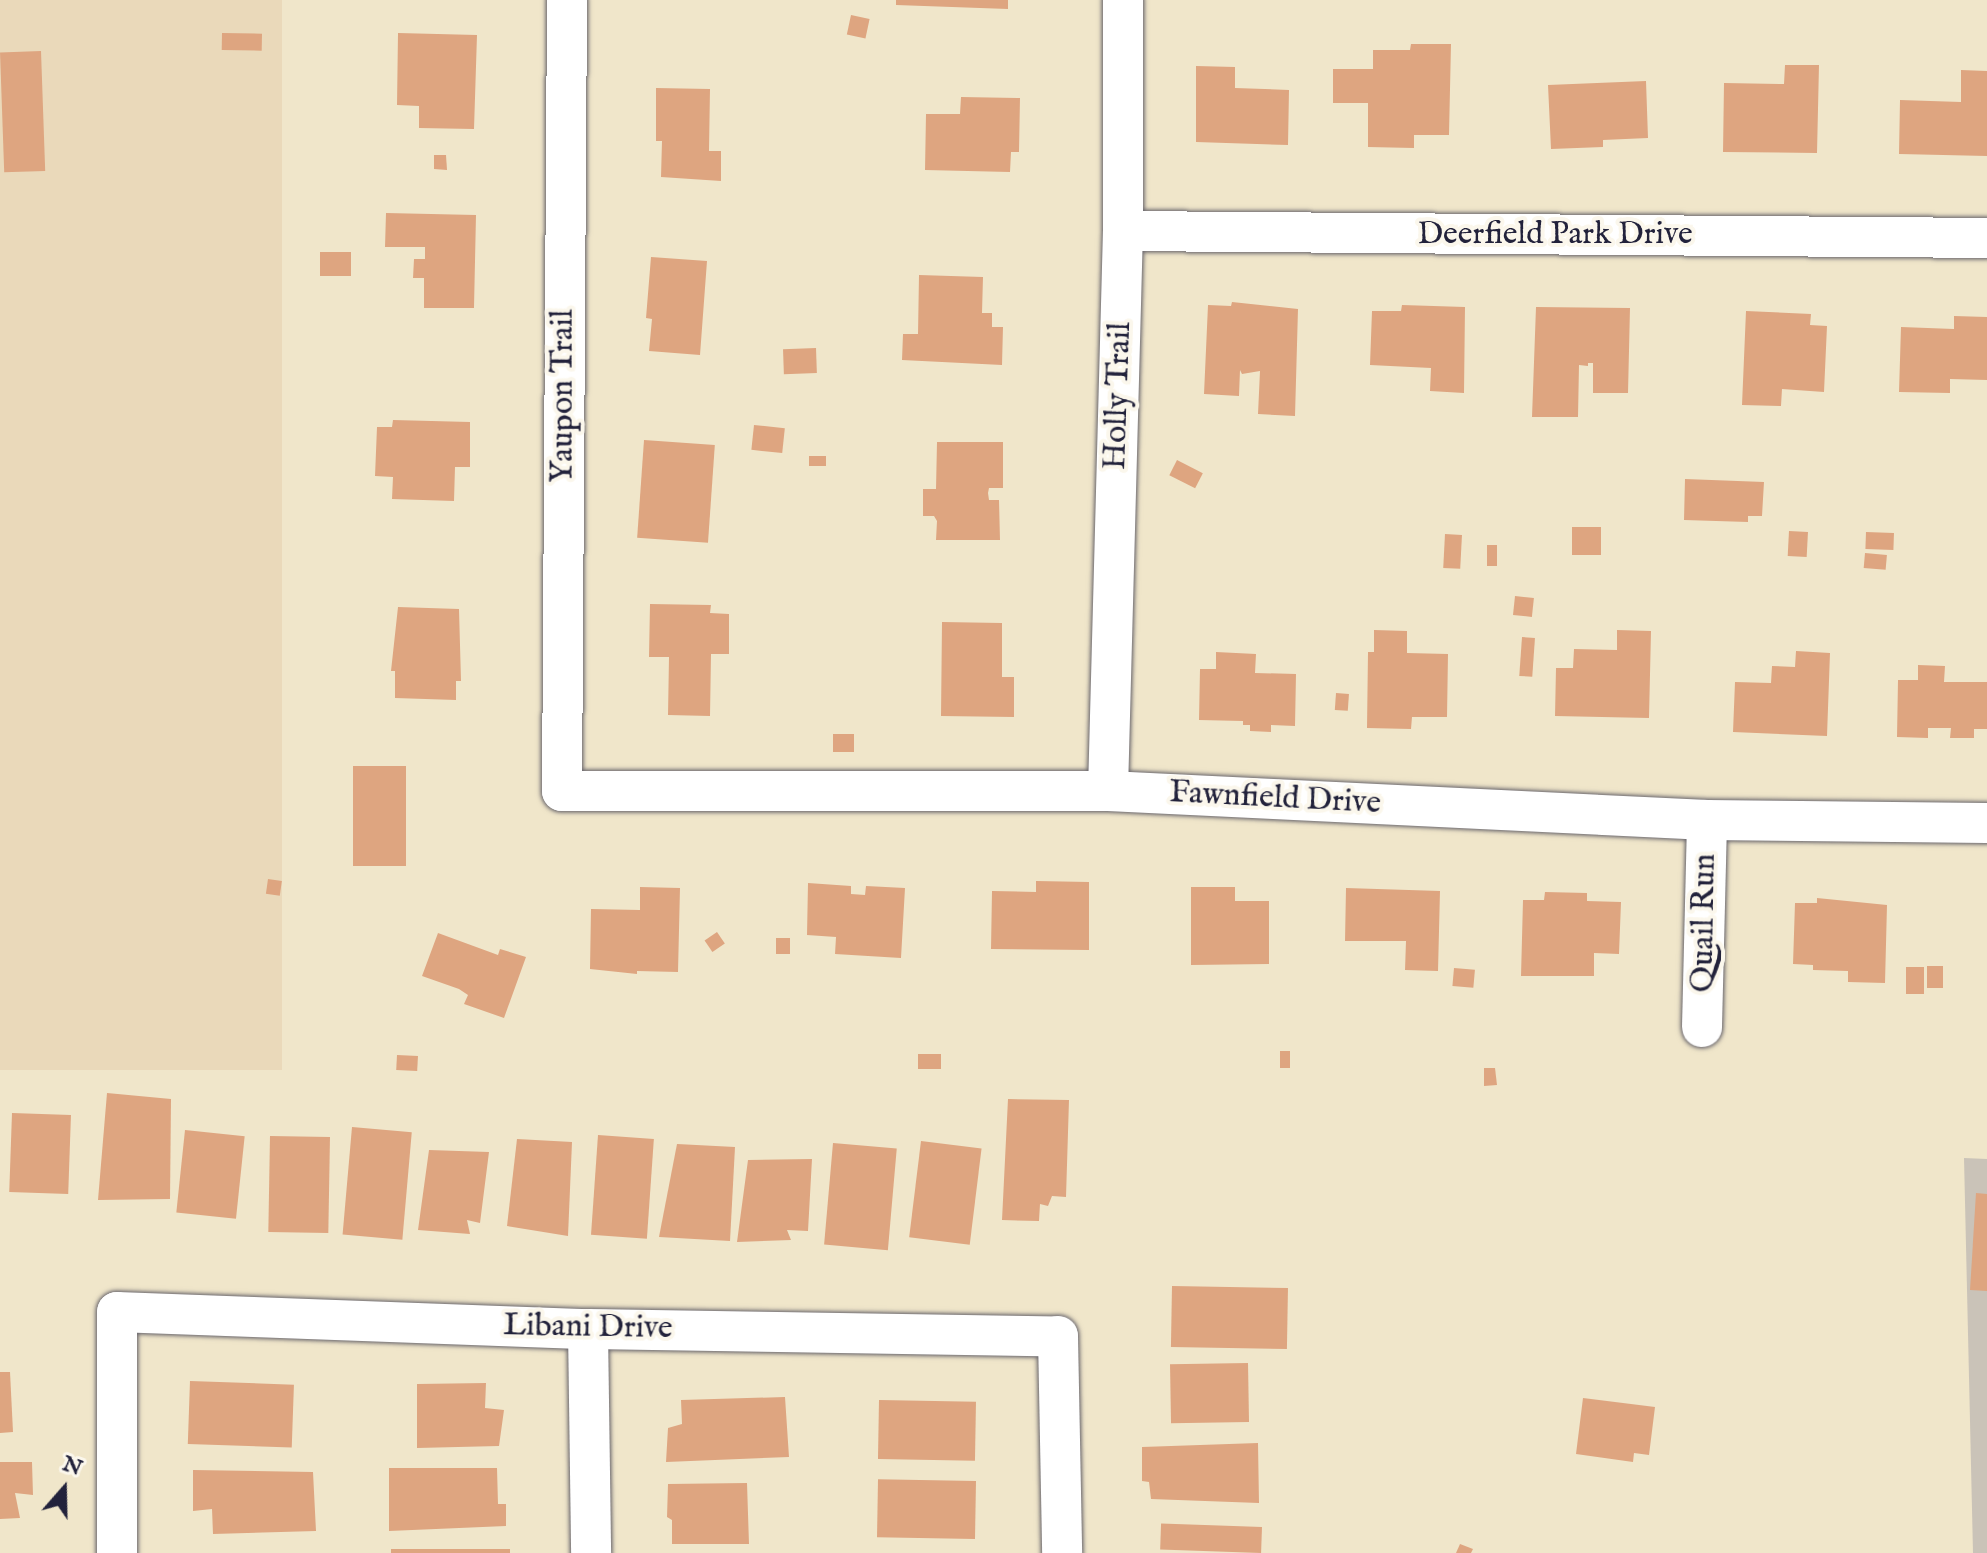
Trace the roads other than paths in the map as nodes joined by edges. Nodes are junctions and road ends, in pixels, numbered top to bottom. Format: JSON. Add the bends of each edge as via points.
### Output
{"nodes":[{"id":1,"x":567,"y":0,"type":"edge"},
{"id":2,"x":1123,"y":0,"type":"edge"},
{"id":3,"x":1123,"y":231,"type":"junction"},
{"id":4,"x":1987,"y":238,"type":"edge"},
{"id":5,"x":562,"y":791,"type":"joint"},
{"id":6,"x":1108,"y":791,"type":"junction"},
{"id":7,"x":1707,"y":820,"type":"junction"},
{"id":8,"x":1987,"y":823,"type":"edge"},
{"id":9,"x":1702,"y":1027,"type":"dead end"},
{"id":10,"x":588,"y":1329,"type":"junction"},
{"id":11,"x":117,"y":1553,"type":"edge"},
{"id":12,"x":591,"y":1553,"type":"edge"},
{"id":13,"x":1062,"y":1553,"type":"edge"}],
"edges":[{"from":1,"to":5,"type":"street","name":"Yaupon Trail"},
{"from":2,"to":3,"type":"street","name":"Holly Trail"},
{"from":3,"to":4,"type":"street","name":"Deerfield Park Drive"},
{"from":3,"to":6,"type":"street","name":"Holly Trail"},
{"from":5,"to":6,"type":"street","name":"Fawnfield Drive"},
{"from":6,"to":7,"type":"street","name":"Fawnfield Drive"},
{"from":7,"to":8,"type":"street","name":"Fawnfield Drive"},
{"from":7,"to":9,"type":"street","name":"Quail Run"},
{"from":10,"to":11,"type":"street","name":"Libani Drive","via":[[117,1312]]},
{"from":10,"to":12,"type":"street"},
{"from":10,"to":13,"type":"street","name":"Libani Drive","via":[[1058,1336]]}]}
